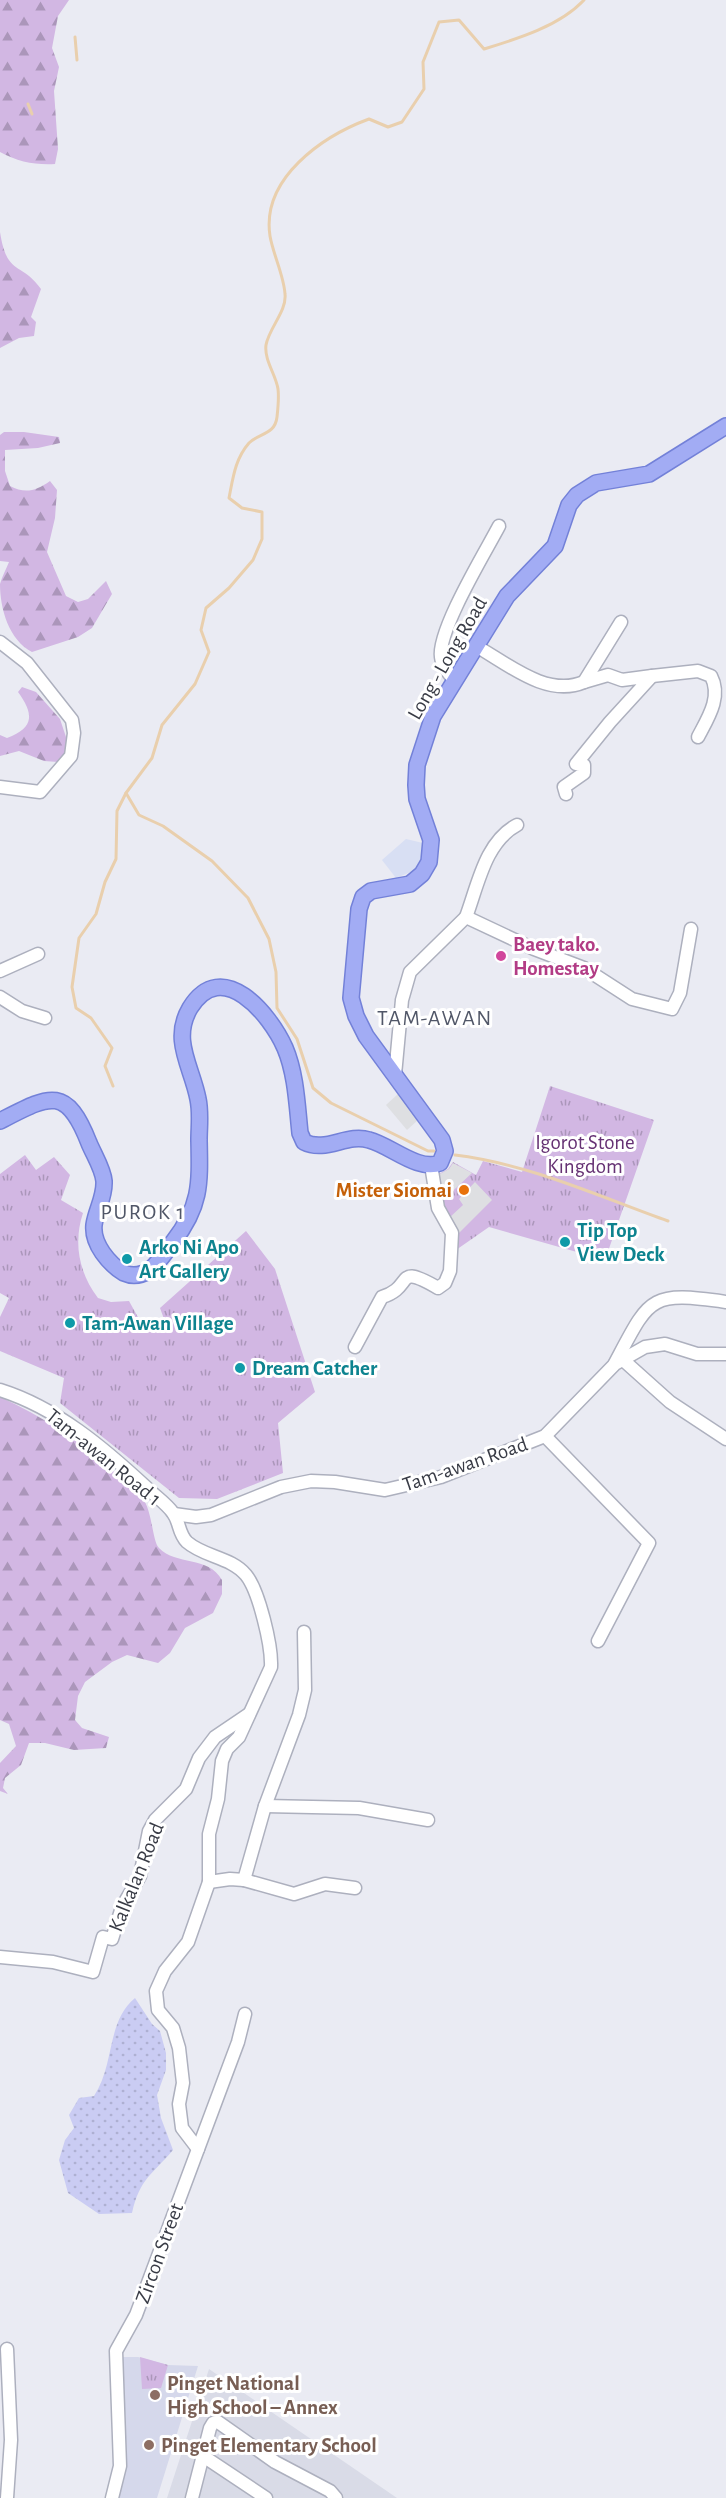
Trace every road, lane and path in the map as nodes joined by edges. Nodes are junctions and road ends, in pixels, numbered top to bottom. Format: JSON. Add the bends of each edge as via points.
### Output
{"nodes":[{"id":1,"x":726,"y":426,"type":"edge"},
{"id":2,"x":499,"y":525,"type":"dead end"},
{"id":3,"x":621,"y":622,"type":"dead end"},
{"id":4,"x":0,"y":642,"type":"edge"},
{"id":5,"x":476,"y":646,"type":"junction"},
{"id":6,"x":652,"y":676,"type":"junction"},
{"id":7,"x":455,"y":681,"type":"junction"},
{"id":8,"x":584,"y":681,"type":"junction"},
{"id":9,"x":698,"y":737,"type":"dead end"},
{"id":10,"x":0,"y":787,"type":"edge"},
{"id":11,"x":566,"y":794,"type":"dead end"},
{"id":12,"x":517,"y":825,"type":"dead end"},
{"id":13,"x":466,"y":917,"type":"junction"},
{"id":14,"x":691,"y":929,"type":"dead end"},
{"id":15,"x":38,"y":954,"type":"dead end"},
{"id":16,"x":0,"y":970,"type":"edge"},
{"id":17,"x":0,"y":997,"type":"edge"},
{"id":18,"x":45,"y":1018,"type":"dead end"},
{"id":19,"x":395,"y":1075,"type":"junction"},
{"id":20,"x":0,"y":1121,"type":"edge"},
{"id":21,"x":431,"y":1165,"type":"junction"},
{"id":22,"x":726,"y":1302,"type":"edge"},
{"id":23,"x":355,"y":1347,"type":"dead end"},
{"id":24,"x":726,"y":1354,"type":"edge"},
{"id":25,"x":619,"y":1362,"type":"junction"},
{"id":26,"x":0,"y":1390,"type":"edge"},
{"id":27,"x":544,"y":1436,"type":"junction"},
{"id":28,"x":726,"y":1439,"type":"edge"},
{"id":29,"x":174,"y":1514,"type":"junction"},
{"id":30,"x":304,"y":1632,"type":"dead end"},
{"id":31,"x":598,"y":1641,"type":"dead end"},
{"id":32,"x":250,"y":1713,"type":"junction"},
{"id":33,"x":265,"y":1806,"type":"junction"},
{"id":34,"x":428,"y":1820,"type":"dead end"},
{"id":35,"x":244,"y":1880,"type":"junction"},
{"id":36,"x":209,"y":1882,"type":"junction"},
{"id":37,"x":355,"y":1888,"type":"dead end"},
{"id":38,"x":0,"y":1957,"type":"edge"},
{"id":39,"x":245,"y":2014,"type":"dead end"},
{"id":40,"x":198,"y":2149,"type":"junction"},
{"id":41,"x":7,"y":2349,"type":"dead end"},
{"id":42,"x":203,"y":2457,"type":"junction"},
{"id":43,"x":7,"y":2498,"type":"edge"},
{"id":44,"x":112,"y":2498,"type":"edge"},
{"id":45,"x":192,"y":2498,"type":"edge"},
{"id":46,"x":266,"y":2498,"type":"edge"},
{"id":47,"x":336,"y":2498,"type":"edge"}],
"edges":[{"from":1,"to":5,"type":"main road","name":"Long - Long Road","via":[[649,474],[596,483],[577,495],[569,505],[555,546],[512,589]]},
{"from":2,"to":7,"type":"street","via":[[441,647],[442,663]]},
{"from":3,"to":8,"type":"street"},
{"from":4,"to":10,"type":"street","via":[[41,679],[72,720],[74,733],[71,756],[40,792]]},
{"from":5,"to":7,"type":"main road","name":"Long - Long Road"},
{"from":5,"to":8,"type":"street","via":[[550,686],[574,686]]},
{"from":6,"to":8,"type":"street","via":[[622,680],[608,675]]},
{"from":6,"to":9,"type":"street","via":[[698,671],[711,676],[717,690],[715,701]]},
{"from":6,"to":11,"type":"street","via":[[576,764],[584,765],[584,773],[564,788]]},
{"from":7,"to":19,"type":"main road","name":"Long - Long Road","via":[[433,716],[417,765],[417,799],[431,840],[429,862],[416,881],[398,889],[371,891],[363,897],[359,909],[352,1006],[366,1036]]},
{"from":12,"to":13,"type":"street","via":[[503,832],[493,846]]},
{"from":13,"to":14,"type":"street","via":[[584,968],[632,999],[672,1009],[680,993]]},
{"from":13,"to":19,"type":"street","via":[[410,972],[402,1000]]},
{"from":15,"to":16,"type":"street"},
{"from":17,"to":18,"type":"street","via":[[22,1011]]},
{"from":19,"to":21,"type":"main road","name":"Long - Long Road","via":[[442,1140],[442,1161]]},
{"from":20,"to":21,"type":"main road","via":[[52,1100],[70,1107],[80,1119],[103,1175],[103,1196],[94,1227],[98,1243],[106,1258],[121,1271],[132,1275],[144,1273],[183,1229],[198,1197],[199,1106],[183,1053],[182,1031],[191,1008],[201,996],[224,987],[239,991],[252,1002],[280,1040],[291,1069],[304,1142],[322,1145],[364,1138]]},
{"from":21,"to":23,"type":"street","via":[[438,1208],[452,1233],[453,1256],[448,1278],[438,1288],[413,1275],[406,1276],[392,1294],[382,1297]]},
{"from":22,"to":25,"type":"street","via":[[684,1296],[646,1309]]},
{"from":24,"to":25,"type":"street","name":"Tam-awan Road","via":[[697,1354],[654,1344]]},
{"from":25,"to":27,"type":"street","name":"Tam-awan Road"},
{"from":25,"to":28,"type":"street"},
{"from":26,"to":29,"type":"street","name":"Tam-awan Road 1","via":[[61,1418],[126,1469]]},
{"from":27,"to":29,"type":"street","name":"Tam-awan Road","via":[[451,1474],[396,1488],[311,1481],[281,1487],[211,1515]]},
{"from":27,"to":31,"type":"street","via":[[649,1543]]},
{"from":29,"to":32,"type":"street","name":"Tam-awan Road 1","via":[[187,1542],[235,1566],[252,1584],[272,1655],[271,1667]]},
{"from":30,"to":33,"type":"street","via":[[305,1690]]},
{"from":32,"to":36,"type":"street","name":"Tam-awan Road 1","via":[[222,1761],[210,1834]]},
{"from":32,"to":38,"type":"street","name":"Kalkalan Road","via":[[215,1737],[199,1758],[186,1788],[155,1820],[140,1876],[122,1907],[112,1939],[103,1937],[93,1972],[53,1962]]},
{"from":33,"to":34,"type":"street","via":[[359,1808]]},
{"from":33,"to":35,"type":"street"},
{"from":35,"to":36,"type":"street"},
{"from":35,"to":37,"type":"street","via":[[294,1894],[325,1884]]},
{"from":36,"to":40,"type":"street","name":"Tam-awan Road 1","via":[[188,1942],[165,1971],[156,1991],[158,2010],[172,2028],[180,2048],[182,2128]]},
{"from":39,"to":40,"type":"street","name":"Zircon Street"},
{"from":40,"to":44,"type":"street","name":"Zircon Street","via":[[136,2315],[116,2351],[120,2466]]},
{"from":41,"to":43,"type":"street","via":[[11,2440]]},
{"from":42,"to":45,"type":"street"},
{"from":42,"to":46,"type":"street"},
{"from":42,"to":47,"type":"street","via":[[211,2425],[221,2422],[275,2462]]}]}
